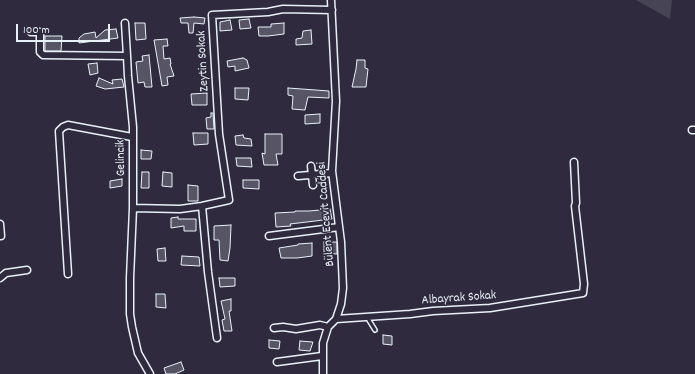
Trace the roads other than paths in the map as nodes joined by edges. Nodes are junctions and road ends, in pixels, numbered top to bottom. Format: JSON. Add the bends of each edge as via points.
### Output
{"nodes":[{"id":1,"x":331,"y":0,"type":"edge"},
{"id":2,"x":332,"y":10,"type":"junction"},
{"id":3,"x":125,"y":23,"type":"dead end"},
{"id":4,"x":31,"y":32,"type":"dead end"},
{"id":5,"x":127,"y":56,"type":"junction"},
{"id":6,"x":132,"y":137,"type":"junction"},
{"id":7,"x":574,"y":162,"type":"dead end"},
{"id":8,"x":311,"y":166,"type":"dead end"},
{"id":9,"x":332,"y":173,"type":"junction"},
{"id":10,"x":312,"y":175,"type":"junction"},
{"id":11,"x":298,"y":176,"type":"dead end"},
{"id":12,"x":313,"y":185,"type":"dead end"},
{"id":13,"x":202,"y":206,"type":"junction"},
{"id":14,"x":134,"y":208,"type":"junction"},
{"id":15,"x":0,"y":224,"type":"edge"},
{"id":16,"x":339,"y":227,"type":"junction"},
{"id":17,"x":0,"y":236,"type":"edge"},
{"id":18,"x":269,"y":236,"type":"dead end"},
{"id":19,"x":27,"y":270,"type":"dead end"},
{"id":20,"x":68,"y":274,"type":"dead end"},
{"id":21,"x":0,"y":278,"type":"edge"},
{"id":22,"x":367,"y":317,"type":"junction"},
{"id":23,"x":336,"y":319,"type":"junction"},
{"id":24,"x":328,"y":327,"type":"junction"},
{"id":25,"x":274,"y":328,"type":"dead end"},
{"id":26,"x":375,"y":330,"type":"dead end"},
{"id":27,"x":217,"y":338,"type":"dead end"},
{"id":28,"x":322,"y":356,"type":"junction"},
{"id":29,"x":277,"y":362,"type":"dead end"},
{"id":30,"x":150,"y":374,"type":"edge"},
{"id":31,"x":323,"y":374,"type":"edge"}],
"edges":[{"from":1,"to":2,"type":"street","name":"Bülent Ecevit Caddesi"},
{"from":2,"to":9,"type":"street","name":"Bülent Ecevit Caddesi","via":[[336,101]]},
{"from":2,"to":13,"type":"street","name":"Zeytin Sokak","via":[[282,9],[212,15],[219,134],[229,200]]},
{"from":3,"to":5,"type":"street","name":"Gelincik"},
{"from":4,"to":5,"type":"street","via":[[40,32],[40,52],[43,55]]},
{"from":5,"to":6,"type":"street","name":"Gelincik"},
{"from":6,"to":14,"type":"street","name":"Gelincik"},
{"from":6,"to":20,"type":"street","via":[[68,125],[59,131]]},
{"from":7,"to":22,"type":"street","name":"Albayrak Sokak","via":[[575,206],[583,293],[490,308]]},
{"from":8,"to":10,"type":"street"},
{"from":9,"to":10,"type":"street"},
{"from":9,"to":16,"type":"street","name":"Bülent Ecevit Caddesi"},
{"from":10,"to":11,"type":"street"},
{"from":10,"to":12,"type":"street"},
{"from":13,"to":14,"type":"street","via":[[180,209]]},
{"from":13,"to":27,"type":"street"},
{"from":14,"to":30,"type":"street","name":"Gelincik","via":[[130,314],[138,353]]},
{"from":15,"to":17,"type":"street"},
{"from":16,"to":18,"type":"street"},
{"from":16,"to":23,"type":"street","name":"Bülent Ecevit Caddesi","via":[[343,288]]},
{"from":19,"to":21,"type":"street","via":[[6,273]]},
{"from":22,"to":23,"type":"street","name":"Albayrak Sokak"},
{"from":22,"to":26,"type":"lane"},
{"from":23,"to":24,"type":"street","name":"Bülent Ecevit Caddesi"},
{"from":24,"to":25,"type":"street","via":[[320,325],[296,329]]},
{"from":24,"to":28,"type":"street","name":"Bülent Ecevit Caddesi"},
{"from":28,"to":29,"type":"street"},
{"from":28,"to":31,"type":"street","name":"Bülent Ecevit Caddesi"}]}
